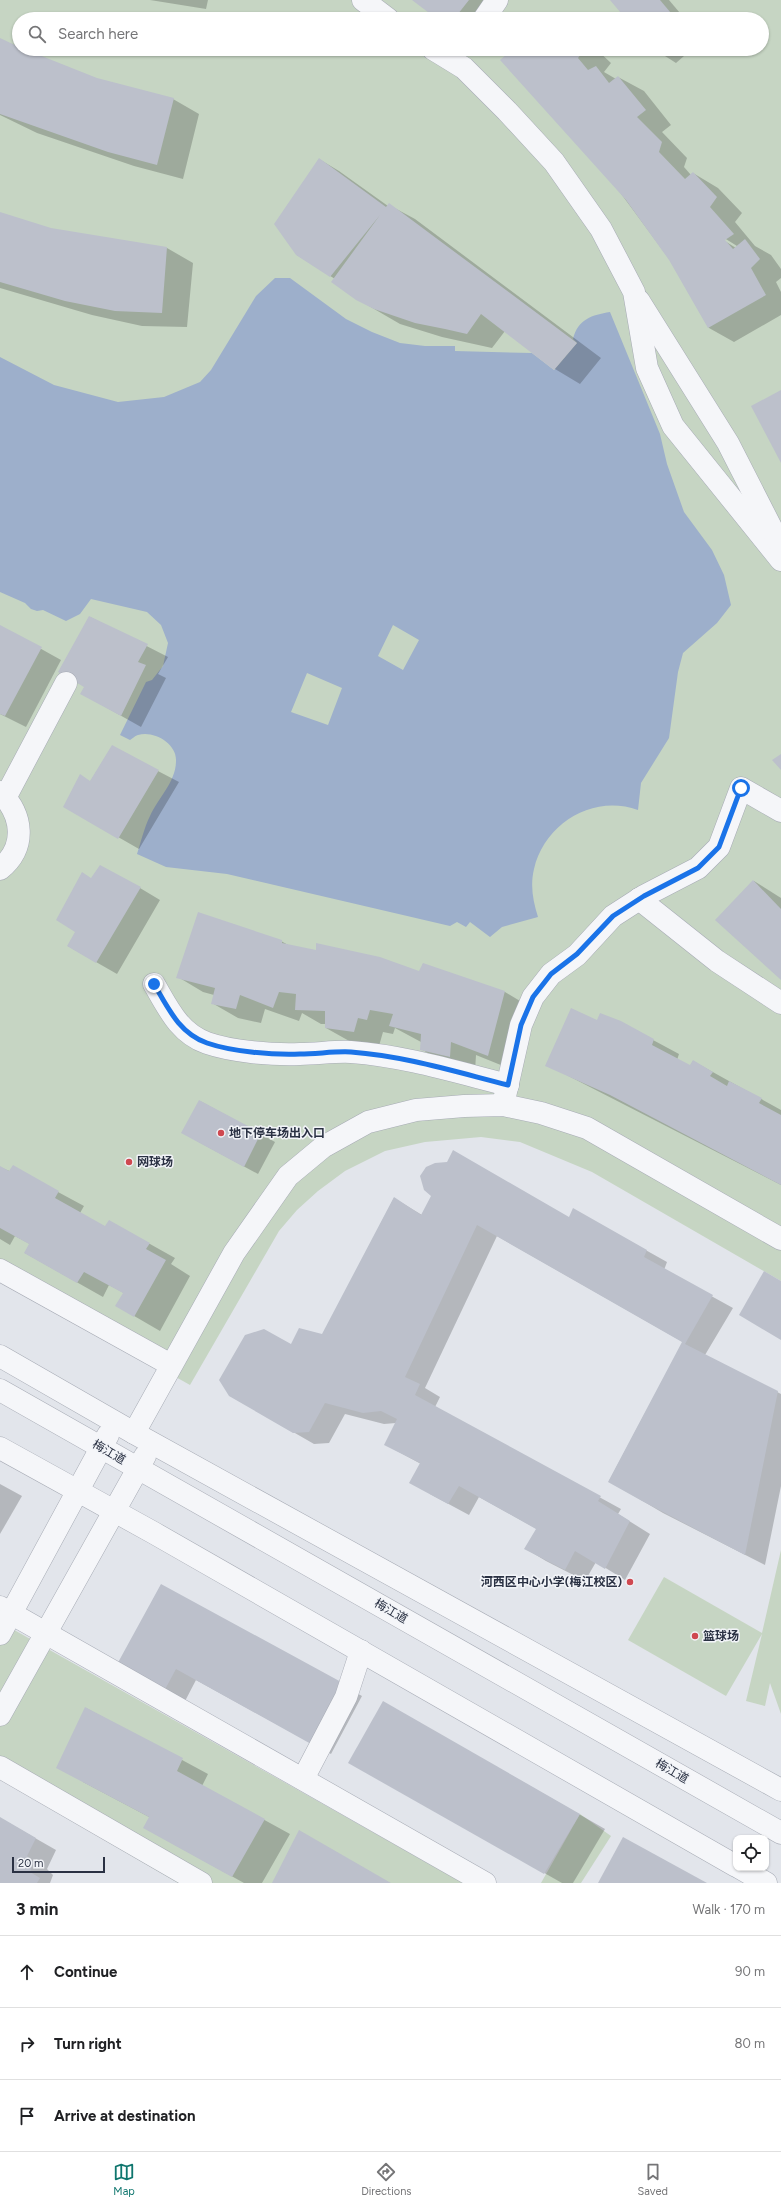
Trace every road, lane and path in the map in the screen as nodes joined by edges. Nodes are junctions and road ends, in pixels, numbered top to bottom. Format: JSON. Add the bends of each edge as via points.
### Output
{"nodes":[{"id":1,"x":363,"y":0,"type":"edge"},
{"id":2,"x":498,"y":0,"type":"edge"},
{"id":3,"x":379,"y":12,"type":"edge"},
{"id":4,"x":489,"y":12,"type":"edge"},
{"id":5,"x":457,"y":56,"type":"edge"},
{"id":6,"x":634,"y":292,"type":"junction"},
{"id":7,"x":781,"y":548,"type":"edge"},
{"id":8,"x":781,"y":560,"type":"edge"},
{"id":9,"x":66,"y":683,"type":"dead end"},
{"id":10,"x":3,"y":795,"type":"edge"},
{"id":11,"x":781,"y":811,"type":"edge"},
{"id":12,"x":0,"y":869,"type":"edge"},
{"id":13,"x":638,"y":900,"type":"junction"},
{"id":14,"x":154,"y":984,"type":"dead end"},
{"id":15,"x":781,"y":1004,"type":"edge"},
{"id":16,"x":506,"y":1095,"type":"junction"},
{"id":17,"x":781,"y":1238,"type":"edge"},
{"id":18,"x":0,"y":1270,"type":"edge"},
{"id":19,"x":0,"y":1356,"type":"edge"},
{"id":20,"x":171,"y":1365,"type":"junction"},
{"id":21,"x":0,"y":1390,"type":"edge"},
{"id":22,"x":115,"y":1422,"type":"junction"},
{"id":23,"x":143,"y":1437,"type":"junction"},
{"id":24,"x":101,"y":1447,"type":"junction"},
{"id":25,"x":0,"y":1448,"type":"edge"},
{"id":26,"x":138,"y":1468,"type":"junction"},
{"id":27,"x":78,"y":1491,"type":"junction"},
{"id":28,"x":115,"y":1511,"type":"junction"},
{"id":29,"x":6,"y":1610,"type":"edge"},
{"id":30,"x":46,"y":1633,"type":"junction"},
{"id":31,"x":0,"y":1634,"type":"edge"},
{"id":32,"x":361,"y":1651,"type":"junction"},
{"id":33,"x":0,"y":1715,"type":"edge"},
{"id":34,"x":0,"y":1767,"type":"edge"},
{"id":35,"x":303,"y":1779,"type":"junction"},
{"id":36,"x":781,"y":1790,"type":"edge"},
{"id":37,"x":781,"y":1833,"type":"edge"},
{"id":38,"x":733,"y":1864,"type":"edge"},
{"id":39,"x":745,"y":1871,"type":"edge"},
{"id":40,"x":201,"y":1883,"type":"edge"},
{"id":41,"x":485,"y":1883,"type":"edge"},
{"id":42,"x":766,"y":1883,"type":"edge"}],
"edges":[{"from":1,"to":3,"type":"street"},
{"from":2,"to":4,"type":"street"},
{"from":5,"to":6,"type":"street","via":[[464,68],[507,110],[554,162],[601,229]]},
{"from":6,"to":7,"type":"street","via":[[728,443]]},
{"from":6,"to":8,"type":"street","via":[[647,368],[674,426]]},
{"from":9,"to":10,"type":"street"},
{"from":10,"to":12,"type":"street","via":[[11,804],[18,819],[19,835],[16,850],[7,864]]},
{"from":11,"to":13,"type":"street","via":[[741,788],[719,847],[698,868]]},
{"from":13,"to":15,"type":"street","via":[[717,960]]},
{"from":13,"to":16,"type":"street","via":[[613,916],[577,954],[551,974],[533,997],[521,1025]]},
{"from":14,"to":16,"type":"street","via":[[172,1016],[187,1032],[207,1043],[249,1051],[298,1054],[350,1052],[408,1059]]},
{"from":16,"to":17,"type":"street","via":[[541,1113],[587,1128]]},
{"from":16,"to":20,"type":"street","via":[[464,1106],[416,1110],[368,1122],[323,1147],[288,1176],[261,1213],[234,1253]]},
{"from":18,"to":20,"type":"street"},
{"from":19,"to":22,"type":"street"},
{"from":20,"to":23,"type":"street"},
{"from":21,"to":24,"type":"street","name":"梅江道"},
{"from":22,"to":23,"type":"street"},
{"from":22,"to":24,"type":"street"},
{"from":23,"to":26,"type":"street"},
{"from":23,"to":36,"type":"street"},
{"from":24,"to":26,"type":"street","name":"梅江道"},
{"from":24,"to":27,"type":"street"},
{"from":25,"to":27,"type":"street"},
{"from":26,"to":28,"type":"street"},
{"from":26,"to":37,"type":"street","name":"梅江道"},
{"from":27,"to":28,"type":"street"},
{"from":27,"to":29,"type":"street"},
{"from":28,"to":30,"type":"street"},
{"from":28,"to":32,"type":"street"},
{"from":29,"to":30,"type":"street"},
{"from":29,"to":31,"type":"street"},
{"from":30,"to":33,"type":"street"},
{"from":30,"to":35,"type":"street"},
{"from":32,"to":35,"type":"street","via":[[346,1698]]},
{"from":32,"to":38,"type":"street"},
{"from":34,"to":40,"type":"street"},
{"from":35,"to":41,"type":"street"},
{"from":39,"to":42,"type":"street"}]}
